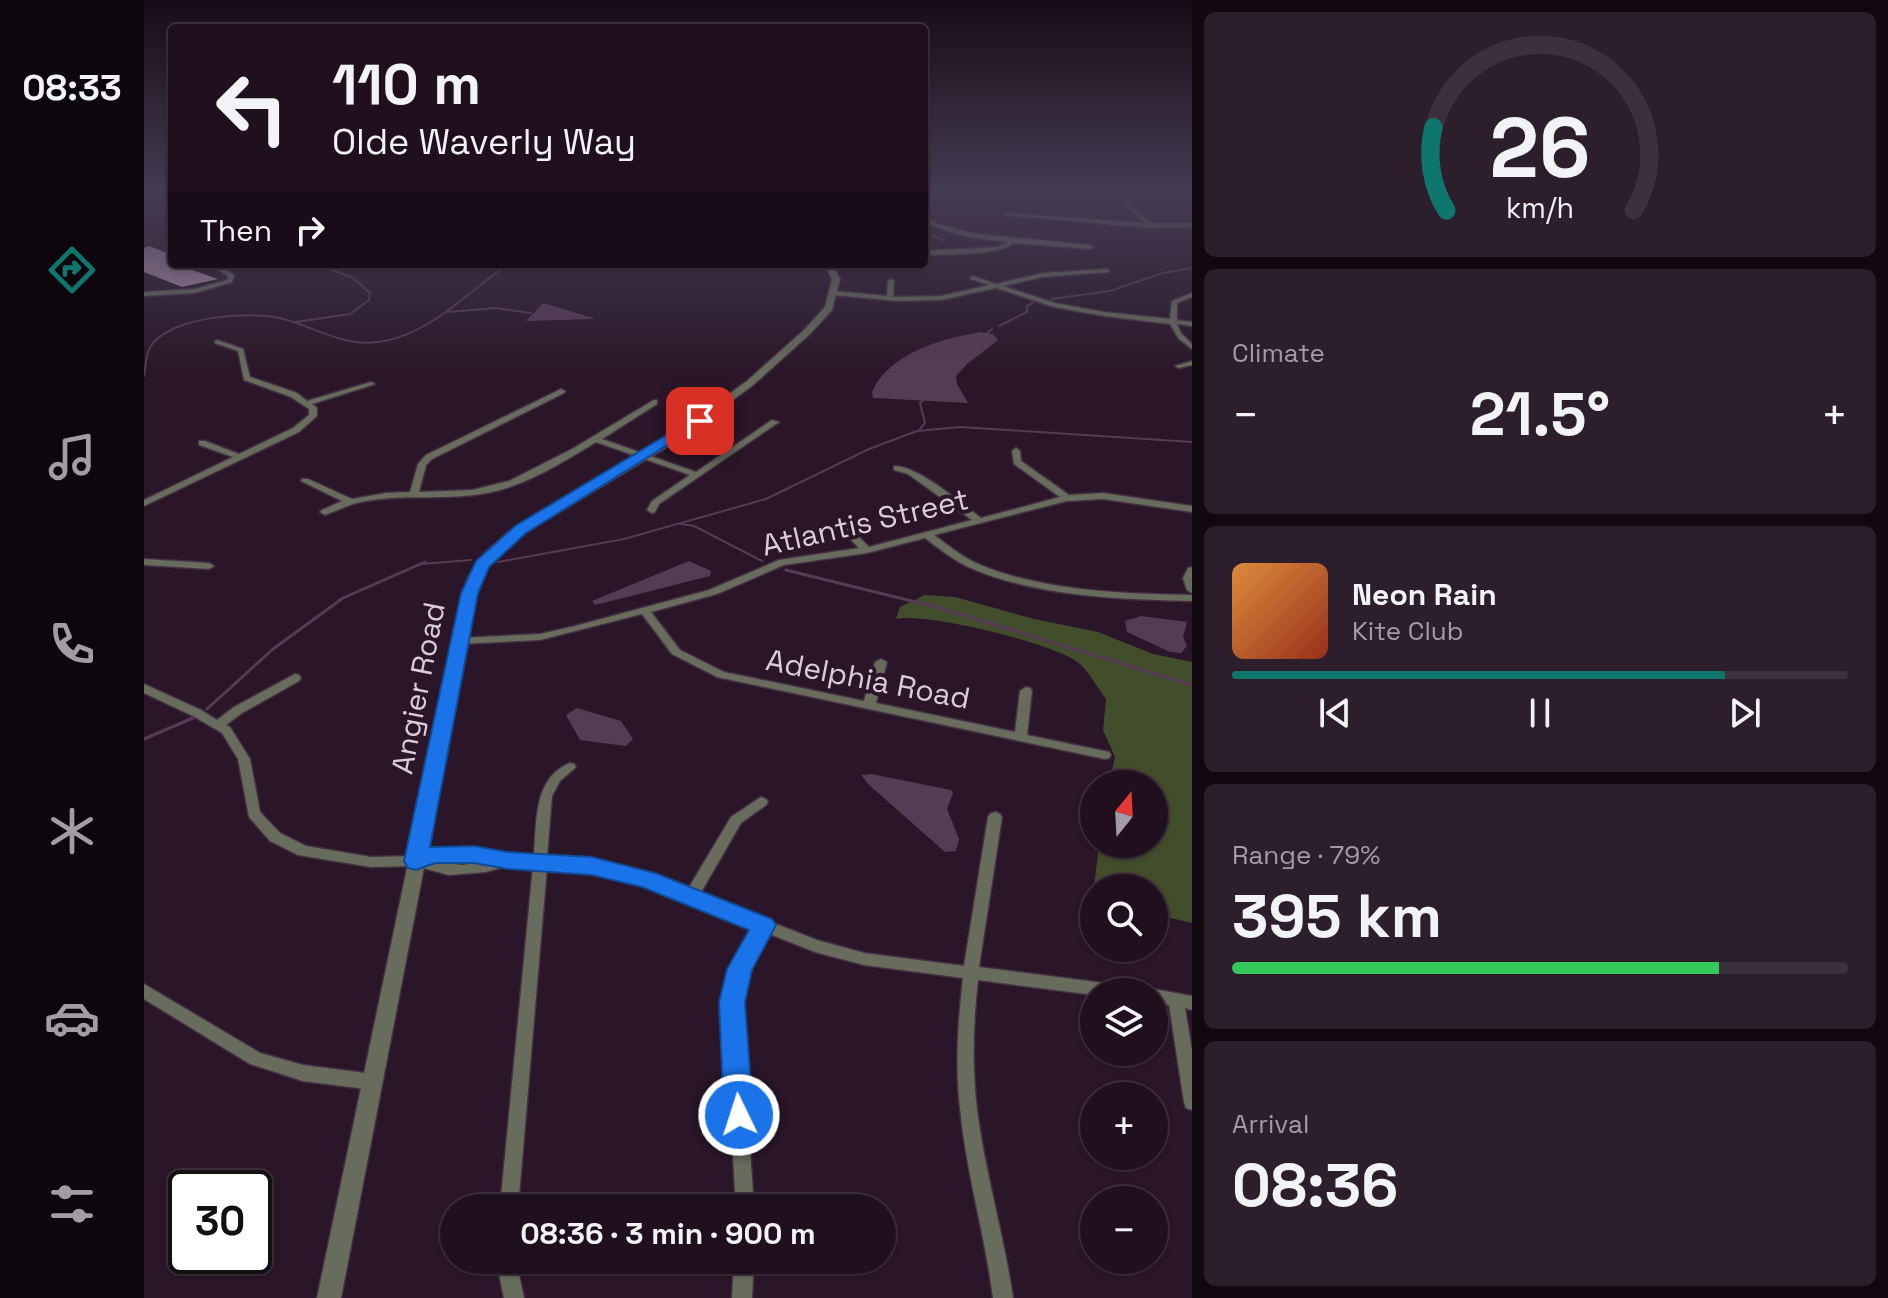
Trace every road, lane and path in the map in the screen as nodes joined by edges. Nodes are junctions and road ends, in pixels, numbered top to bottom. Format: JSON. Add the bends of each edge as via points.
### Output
{"nodes":[{"id":1,"x":219,"y":268,"type":"edge"},
{"id":2,"x":830,"y":268,"type":"edge"},
{"id":3,"x":1107,"y":271,"type":"dead end"},
{"id":4,"x":973,"y":278,"type":"dead end"},
{"id":5,"x":891,"y":281,"type":"dead end"},
{"id":6,"x":990,"y":286,"type":"junction"},
{"id":7,"x":834,"y":293,"type":"junction"},
{"id":8,"x":144,"y":294,"type":"edge"},
{"id":9,"x":1192,"y":295,"type":"edge"},
{"id":10,"x":890,"y":298,"type":"junction"},
{"id":11,"x":1173,"y":322,"type":"junction"},
{"id":12,"x":1192,"y":324,"type":"edge"},
{"id":13,"x":217,"y":342,"type":"dead end"},
{"id":14,"x":1192,"y":347,"type":"edge"},
{"id":15,"x":1192,"y":363,"type":"edge"},
{"id":16,"x":1179,"y":366,"type":"dead end"},
{"id":17,"x":371,"y":384,"type":"dead end"},
{"id":18,"x":561,"y":391,"type":"dead end"},
{"id":19,"x":654,"y":402,"type":"dead end"},
{"id":20,"x":308,"y":403,"type":"junction"},
{"id":21,"x":775,"y":422,"type":"dead end"},
{"id":22,"x":595,"y":439,"type":"junction"},
{"id":23,"x":202,"y":443,"type":"dead end"},
{"id":24,"x":1016,"y":451,"type":"dead end"},
{"id":25,"x":644,"y":456,"type":"junction"},
{"id":26,"x":240,"y":457,"type":"junction"},
{"id":27,"x":897,"y":468,"type":"dead end"},
{"id":28,"x":697,"y":475,"type":"junction"},
{"id":29,"x":305,"y":481,"type":"dead end"},
{"id":30,"x":414,"y":495,"type":"junction"},
{"id":31,"x":1067,"y":498,"type":"junction"},
{"id":32,"x":350,"y":501,"type":"junction"},
{"id":33,"x":144,"y":503,"type":"edge"},
{"id":34,"x":1192,"y":509,"type":"edge"},
{"id":35,"x":652,"y":510,"type":"dead end"},
{"id":36,"x":325,"y":512,"type":"dead end"},
{"id":37,"x":978,"y":520,"type":"junction"},
{"id":38,"x":851,"y":526,"type":"dead end"},
{"id":39,"x":926,"y":534,"type":"junction"},
{"id":40,"x":867,"y":550,"type":"junction"},
{"id":41,"x":144,"y":562,"type":"edge"},
{"id":42,"x":209,"y":566,"type":"dead end"},
{"id":43,"x":1192,"y":570,"type":"edge"},
{"id":44,"x":1192,"y":590,"type":"edge"},
{"id":45,"x":1192,"y":598,"type":"edge"},
{"id":46,"x":645,"y":611,"type":"junction"},
{"id":47,"x":459,"y":641,"type":"junction"},
{"id":48,"x":881,"y":662,"type":"dead end"},
{"id":49,"x":295,"y":678,"type":"dead end"},
{"id":50,"x":144,"y":688,"type":"edge"},
{"id":51,"x":1026,"y":691,"type":"dead end"},
{"id":52,"x":869,"y":706,"type":"junction"},
{"id":53,"x":218,"y":725,"type":"junction"},
{"id":54,"x":1021,"y":737,"type":"junction"},
{"id":55,"x":1105,"y":755,"type":"dead end"},
{"id":56,"x":570,"y":767,"type":"dead end"},
{"id":57,"x":761,"y":802,"type":"dead end"},
{"id":58,"x":995,"y":817,"type":"dead end"},
{"id":59,"x":416,"y":861,"type":"junction"},
{"id":60,"x":540,"y":861,"type":"junction"},
{"id":61,"x":691,"y":896,"type":"junction"},
{"id":62,"x":764,"y":925,"type":"junction"},
{"id":63,"x":970,"y":974,"type":"junction"},
{"id":64,"x":1080,"y":987,"type":"edge"},
{"id":65,"x":144,"y":991,"type":"edge"},
{"id":66,"x":1184,"y":1001,"type":"edge"},
{"id":67,"x":373,"y":1082,"type":"junction"},
{"id":68,"x":1192,"y":1102,"type":"edge"},
{"id":69,"x":510,"y":1194,"type":"edge"},
{"id":70,"x":744,"y":1194,"type":"edge"},
{"id":71,"x":509,"y":1274,"type":"edge"},
{"id":72,"x":743,"y":1274,"type":"edge"},
{"id":73,"x":329,"y":1298,"type":"edge"},
{"id":74,"x":514,"y":1298,"type":"edge"},
{"id":75,"x":742,"y":1298,"type":"edge"},
{"id":76,"x":1003,"y":1298,"type":"edge"}],
"edges":[{"from":1,"to":8,"type":"street","via":[[232,276],[230,281],[195,291]]},
{"from":2,"to":7,"type":"street","via":[[836,279]]},
{"from":3,"to":6,"type":"street","via":[[1055,273]]},
{"from":4,"to":6,"type":"street"},
{"from":5,"to":10,"type":"street"},
{"from":6,"to":10,"type":"street","via":[[941,298]]},
{"from":6,"to":11,"type":"street","via":[[1077,309]]},
{"from":7,"to":10,"type":"street"},
{"from":7,"to":25,"type":"street","name":"Angier Road","via":[[821,318],[750,383]]},
{"from":9,"to":11,"type":"street","via":[[1174,302]]},
{"from":11,"to":12,"type":"street"},
{"from":11,"to":14,"type":"street"},
{"from":13,"to":20,"type":"street","via":[[241,350],[247,378]]},
{"from":15,"to":16,"type":"street"},
{"from":17,"to":20,"type":"street"},
{"from":18,"to":30,"type":"street","via":[[429,457]]},
{"from":19,"to":22,"type":"street"},
{"from":20,"to":26,"type":"street","via":[[313,416],[306,423]]},
{"from":21,"to":28,"type":"street"},
{"from":22,"to":25,"type":"street"},
{"from":22,"to":30,"type":"street","via":[[493,489]]},
{"from":23,"to":26,"type":"street"},
{"from":24,"to":31,"type":"street","via":[[1017,462]]},
{"from":25,"to":28,"type":"street"},
{"from":25,"to":47,"type":"street","name":"Angier Road","via":[[493,551],[472,582]]},
{"from":26,"to":33,"type":"street"},
{"from":27,"to":37,"type":"street","via":[[911,472]]},
{"from":28,"to":35,"type":"street"},
{"from":29,"to":32,"type":"street"},
{"from":30,"to":32,"type":"street"},
{"from":31,"to":34,"type":"street","name":"Atlantis Street","via":[[1121,498]]},
{"from":31,"to":37,"type":"street","name":"Atlantis Street"},
{"from":32,"to":36,"type":"street"},
{"from":37,"to":39,"type":"street","name":"Atlantis Street"},
{"from":38,"to":40,"type":"street","via":[[852,536]]},
{"from":39,"to":40,"type":"street","name":"Atlantis Street"},
{"from":39,"to":45,"type":"street","via":[[958,557],[1001,575],[1127,597]]},
{"from":40,"to":46,"type":"street","name":"Atlantis Street","via":[[782,562],[713,592]]},
{"from":41,"to":42,"type":"street"},
{"from":43,"to":44,"type":"street"},
{"from":46,"to":47,"type":"street","name":"Atlantis Street","via":[[540,637]]},
{"from":46,"to":52,"type":"street","name":"Adelphia Road","via":[[676,652],[704,669]]},
{"from":47,"to":59,"type":"street","name":"Angier Road"},
{"from":48,"to":52,"type":"street"},
{"from":49,"to":53,"type":"street"},
{"from":50,"to":53,"type":"street"},
{"from":51,"to":54,"type":"street"},
{"from":52,"to":54,"type":"street","name":"Adelphia Road"},
{"from":53,"to":59,"type":"street","via":[[240,750],[254,814],[275,837],[329,857]]},
{"from":54,"to":55,"type":"street","name":"Adelphia Road"},
{"from":56,"to":60,"type":"street","via":[[548,790]]},
{"from":57,"to":61,"type":"street","via":[[736,820]]},
{"from":58,"to":63,"type":"street"},
{"from":59,"to":60,"type":"street","via":[[431,869]]},
{"from":59,"to":67,"type":"street","name":"Angier Road"},
{"from":60,"to":61,"type":"street","via":[[619,872]]},
{"from":60,"to":69,"type":"street"},
{"from":61,"to":62,"type":"street"},
{"from":62,"to":63,"type":"street","via":[[864,959]]},
{"from":62,"to":70,"type":"street","via":[[740,969],[732,1002]]},
{"from":63,"to":64,"type":"street"},
{"from":63,"to":76,"type":"street","via":[[968,1104]]},
{"from":65,"to":67,"type":"street","via":[[267,1063],[316,1076]]},
{"from":66,"to":68,"type":"street"},
{"from":67,"to":73,"type":"street","name":"Angier Road"},
{"from":71,"to":74,"type":"street"},
{"from":72,"to":75,"type":"street"}]}
